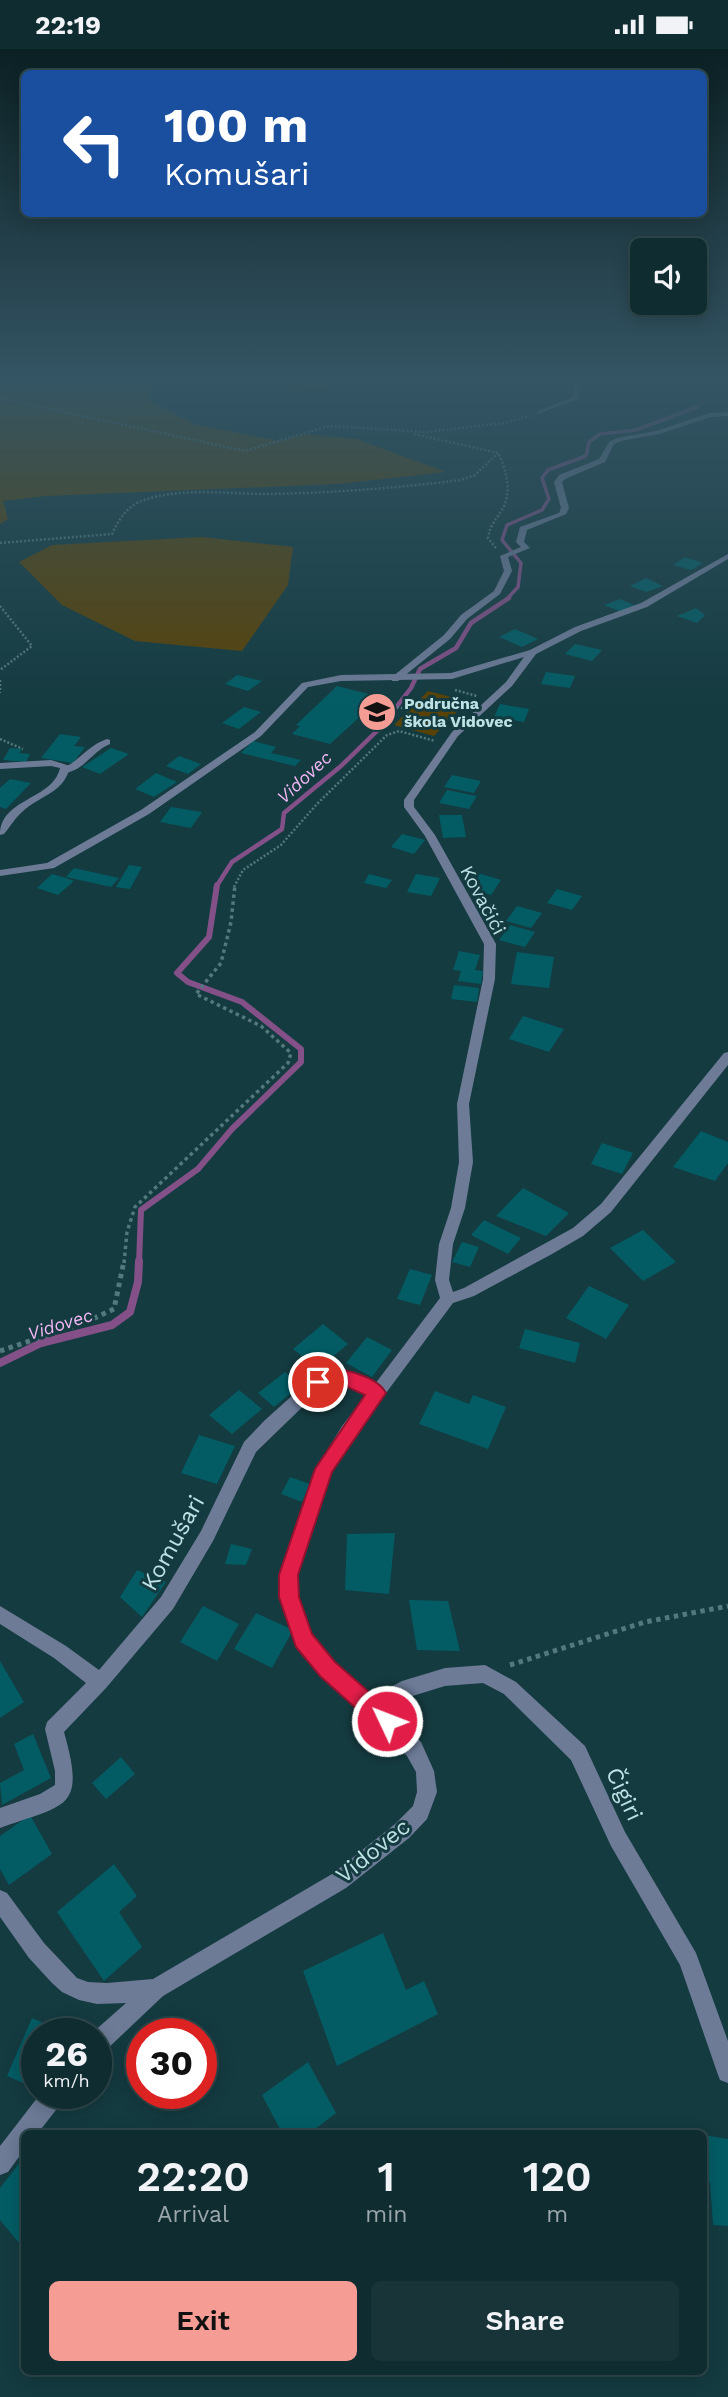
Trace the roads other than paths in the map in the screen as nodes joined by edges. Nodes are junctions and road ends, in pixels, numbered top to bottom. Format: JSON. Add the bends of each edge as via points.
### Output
{"nodes":[{"id":1,"x":560,"y":490,"type":"edge"},
{"id":2,"x":728,"y":556,"type":"edge"},
{"id":3,"x":533,"y":652,"type":"junction"},
{"id":4,"x":395,"y":679,"type":"junction"},
{"id":5,"x":107,"y":742,"type":"dead end"},
{"id":6,"x":0,"y":765,"type":"edge"},
{"id":7,"x":65,"y":771,"type":"junction"},
{"id":8,"x":0,"y":832,"type":"edge"},
{"id":9,"x":0,"y":873,"type":"edge"},
{"id":10,"x":728,"y":1056,"type":"edge"},
{"id":11,"x":448,"y":1299,"type":"junction"},
{"id":12,"x":377,"y":1393,"type":"junction"},
{"id":13,"x":0,"y":1614,"type":"edge"},
{"id":14,"x":100,"y":1682,"type":"junction"},
{"id":15,"x":373,"y":1707,"type":"junction"},
{"id":16,"x":0,"y":1818,"type":"edge"},
{"id":17,"x":0,"y":1900,"type":"edge"},
{"id":18,"x":156,"y":1989,"type":"junction"},
{"id":19,"x":112,"y":2029,"type":"edge"},
{"id":20,"x":728,"y":2072,"type":"edge"},
{"id":21,"x":43,"y":2109,"type":"edge"},
{"id":22,"x":26,"y":2130,"type":"edge"},
{"id":23,"x":21,"y":2137,"type":"edge"},
{"id":24,"x":0,"y":2164,"type":"edge"}],
"edges":[{"from":1,"to":4,"type":"street","via":[[562,514],[523,529],[520,542],[526,548],[506,555],[508,571],[497,592]]},
{"from":2,"to":3,"type":"street","via":[[644,605],[578,629]]},
{"from":3,"to":4,"type":"street","via":[[452,676]]},
{"from":3,"to":11,"type":"street","name":"Kovačići","via":[[509,684],[454,734],[412,794],[409,807],[430,835],[489,944],[489,979],[463,1104],[466,1162],[446,1244],[442,1280]]},
{"from":4,"to":9,"type":"street","via":[[321,679],[305,685],[258,734],[145,812],[50,866]]},
{"from":5,"to":7,"type":"street"},
{"from":6,"to":7,"type":"street","via":[[51,763],[65,766]]},
{"from":7,"to":8,"type":"street","via":[[54,788],[19,809]]},
{"from":10,"to":11,"type":"street","via":[[607,1208],[547,1250]]},
{"from":11,"to":12,"type":"street","name":"Vidovec"},
{"from":12,"to":14,"type":"street","name":"Komušari","via":[[339,1376],[318,1382],[271,1425],[250,1447],[207,1536],[167,1603]]},
{"from":12,"to":15,"type":"street","name":"Vidovec","via":[[324,1469],[288,1575],[289,1597],[304,1640],[327,1669]]},
{"from":13,"to":14,"type":"street"},
{"from":14,"to":16,"type":"street","name":"Komušari","via":[[54,1729],[67,1787],[60,1796]]},
{"from":15,"to":18,"type":"street","name":"Vidovec","via":[[414,1749],[425,1771],[426,1792],[420,1812],[339,1881]]},
{"from":15,"to":20,"type":"street","name":"Čigiri","via":[[444,1677],[485,1674],[510,1688],[578,1753],[618,1839],[689,1960]]},
{"from":17,"to":18,"type":"street","via":[[54,1972],[78,1990],[119,1993]]},
{"from":18,"to":19,"type":"street","name":"Vidovec"},
{"from":21,"to":22,"type":"street"},
{"from":23,"to":24,"type":"street"}]}
